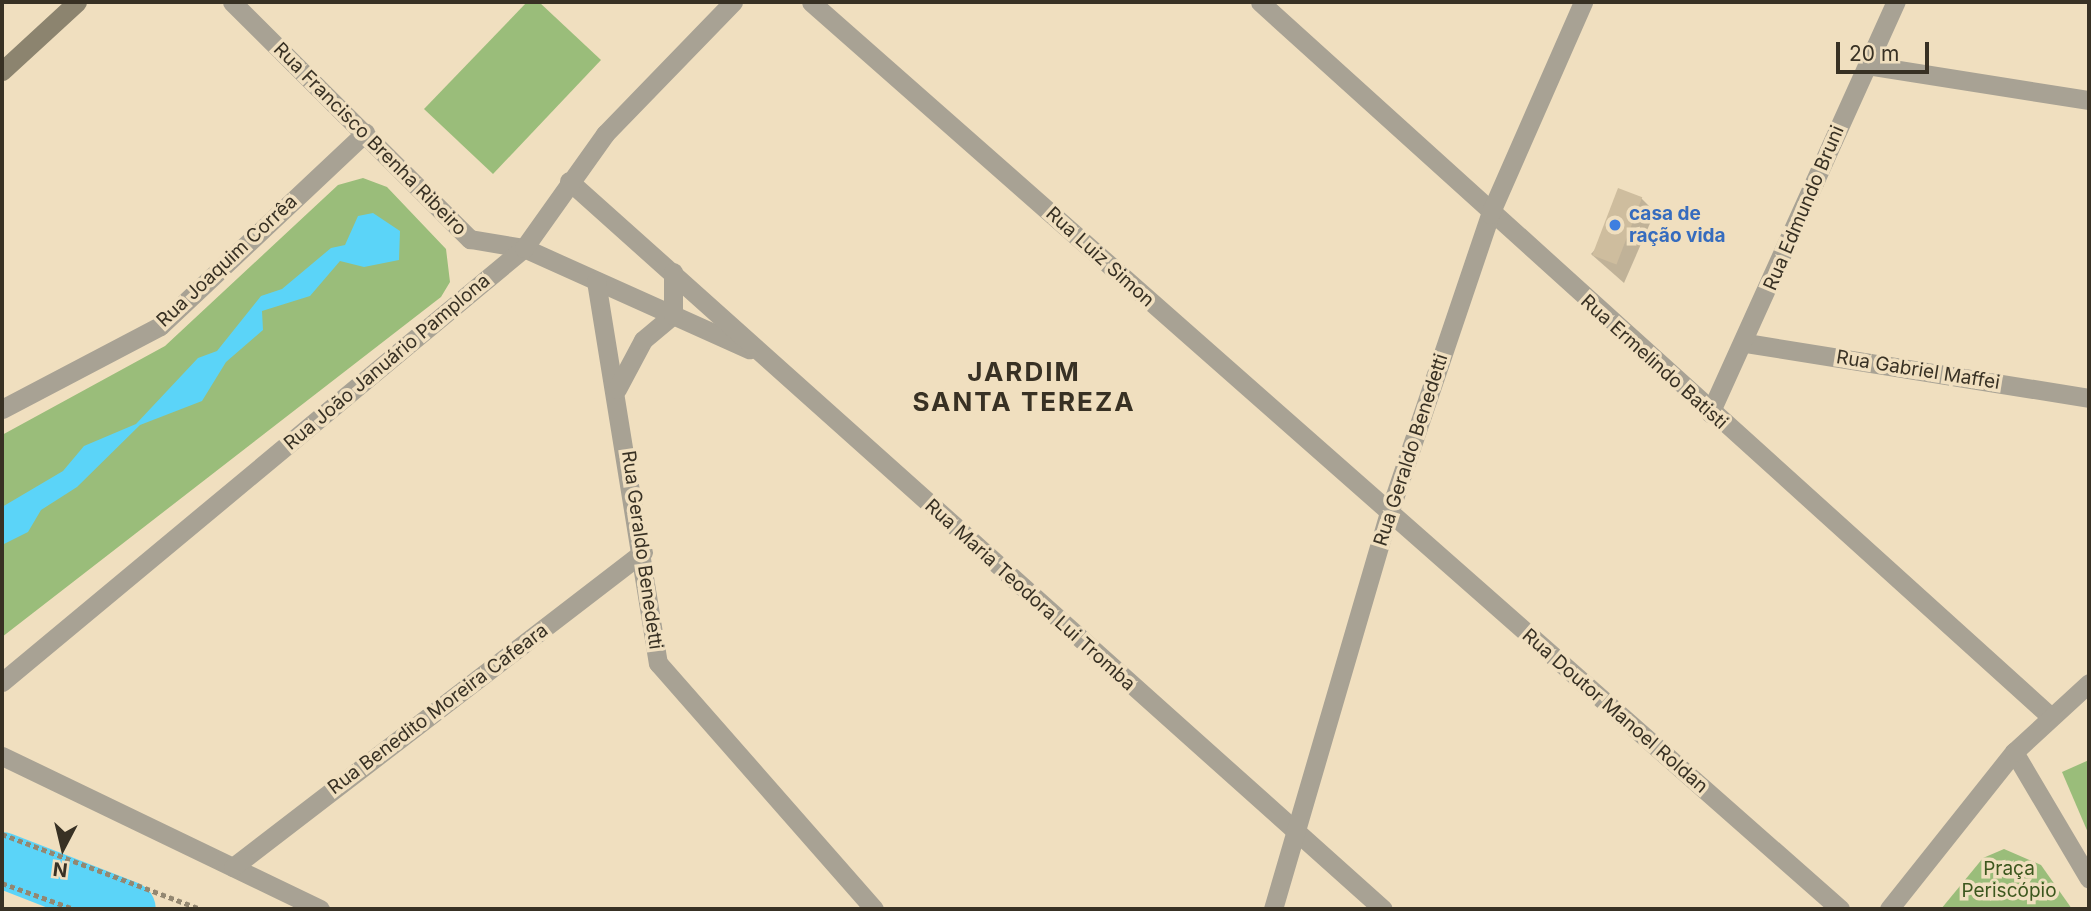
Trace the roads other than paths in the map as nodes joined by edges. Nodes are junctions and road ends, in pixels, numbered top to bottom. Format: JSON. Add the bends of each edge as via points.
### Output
{"nodes":[{"id":1,"x":77,"y":2,"type":"edge"},
{"id":2,"x":232,"y":2,"type":"edge"},
{"id":3,"x":733,"y":2,"type":"edge"},
{"id":4,"x":811,"y":2,"type":"edge"},
{"id":5,"x":1260,"y":2,"type":"edge"},
{"id":6,"x":1583,"y":2,"type":"edge"},
{"id":7,"x":1896,"y":2,"type":"edge"},
{"id":8,"x":1867,"y":65,"type":"junction"},
{"id":9,"x":2,"y":69,"type":"edge"},
{"id":10,"x":2089,"y":100,"type":"edge"},
{"id":11,"x":365,"y":133,"type":"junction"},
{"id":12,"x":569,"y":181,"type":"junction"},
{"id":13,"x":1490,"y":214,"type":"junction"},
{"id":14,"x":524,"y":248,"type":"junction"},
{"id":15,"x":673,"y":272,"type":"junction"},
{"id":16,"x":596,"y":281,"type":"junction"},
{"id":17,"x":673,"y":315,"type":"junction"},
{"id":18,"x":1746,"y":343,"type":"junction"},
{"id":19,"x":766,"y":356,"type":"junction"},
{"id":20,"x":617,"y":390,"type":"junction"},
{"id":21,"x":2089,"y":398,"type":"edge"},
{"id":22,"x":2,"y":410,"type":"edge"},
{"id":23,"x":1710,"y":413,"type":"junction"},
{"id":24,"x":1389,"y":513,"type":"junction"},
{"id":25,"x":643,"y":552,"type":"junction"},
{"id":26,"x":2,"y":682,"type":"edge"},
{"id":27,"x":2089,"y":683,"type":"edge"},
{"id":28,"x":2052,"y":717,"type":"junction"},
{"id":29,"x":2014,"y":752,"type":"junction"},
{"id":30,"x":2,"y":756,"type":"edge"},
{"id":31,"x":1295,"y":833,"type":"junction"},
{"id":32,"x":233,"y":867,"type":"junction"},
{"id":33,"x":2089,"y":879,"type":"edge"},
{"id":34,"x":320,"y":909,"type":"edge"},
{"id":35,"x":874,"y":909,"type":"edge"},
{"id":36,"x":1273,"y":909,"type":"edge"},
{"id":37,"x":1383,"y":909,"type":"edge"},
{"id":38,"x":1840,"y":909,"type":"edge"},
{"id":39,"x":1889,"y":909,"type":"edge"}],
"edges":[{"from":1,"to":9,"type":"main road"},
{"from":2,"to":11,"type":"street","name":"Rua Francisco Brenha Ribeiro"},
{"from":3,"to":12,"type":"street","name":"Rua João Januário Pamplona"},
{"from":4,"to":24,"type":"street","name":"Rua Luiz Simon"},
{"from":5,"to":13,"type":"street","name":"Rua Ermelindo Batisti"},
{"from":6,"to":13,"type":"street","name":"Rua Geraldo Benedetti"},
{"from":7,"to":8,"type":"street","name":"Rua Edmundo Bruni"},
{"from":8,"to":10,"type":"street"},
{"from":8,"to":18,"type":"street","name":"Rua Edmundo Bruni"},
{"from":11,"to":14,"type":"street","name":"Rua Francisco Brenha Ribeiro","via":[[470,239]]},
{"from":11,"to":22,"type":"street","name":"Rua Joaquim Corrêa","via":[[160,326]]},
{"from":12,"to":14,"type":"street","name":"Rua João Januário Pamplona"},
{"from":12,"to":15,"type":"street","name":"Rua Maria Teodora Lui Tromba"},
{"from":13,"to":23,"type":"street","name":"Rua Ermelindo Batisti"},
{"from":13,"to":24,"type":"street","name":"Rua Geraldo Benedetti"},
{"from":14,"to":16,"type":"street","name":"Rua Maria Teodora Lui Tromba"},
{"from":14,"to":26,"type":"street","name":"Rua João Januário Pamplona"},
{"from":15,"to":17,"type":"street"},
{"from":15,"to":19,"type":"street","name":"Rua Maria Teodora Lui Tromba"},
{"from":16,"to":17,"type":"street","name":"Rua Maria Teodora Lui Tromba"},
{"from":16,"to":20,"type":"street","name":"Rua Geraldo Benedetti"},
{"from":17,"to":19,"type":"street","name":"Rua Maria Teodora Lui Tromba"},
{"from":17,"to":20,"type":"street","via":[[635,351]]},
{"from":18,"to":21,"type":"street","name":"Rua Gabriel Maffei"},
{"from":18,"to":23,"type":"street","name":"Rua Edmundo Bruni"},
{"from":19,"to":31,"type":"street","name":"Rua Maria Teodora Lui Tromba"},
{"from":20,"to":25,"type":"street","name":"Rua Geraldo Benedetti"},
{"from":23,"to":28,"type":"street","name":"Rua Ermelindo Batisti"},
{"from":24,"to":31,"type":"street","name":"Rua Geraldo Benedetti"},
{"from":24,"to":38,"type":"street","name":"Rua Doutor Manoel Roldan"},
{"from":25,"to":32,"type":"street","name":"Rua Benedito Moreira Cafeara"},
{"from":25,"to":35,"type":"street","name":"Rua Geraldo Benedetti","via":[[658,663]]},
{"from":27,"to":28,"type":"street"},
{"from":28,"to":29,"type":"street"},
{"from":29,"to":33,"type":"street"},
{"from":29,"to":39,"type":"street"},
{"from":30,"to":32,"type":"street"},
{"from":31,"to":36,"type":"street","name":"Rua Geraldo Benedetti"},
{"from":31,"to":37,"type":"street","name":"Rua Maria Teodora Lui Tromba"},
{"from":32,"to":34,"type":"street"}]}
